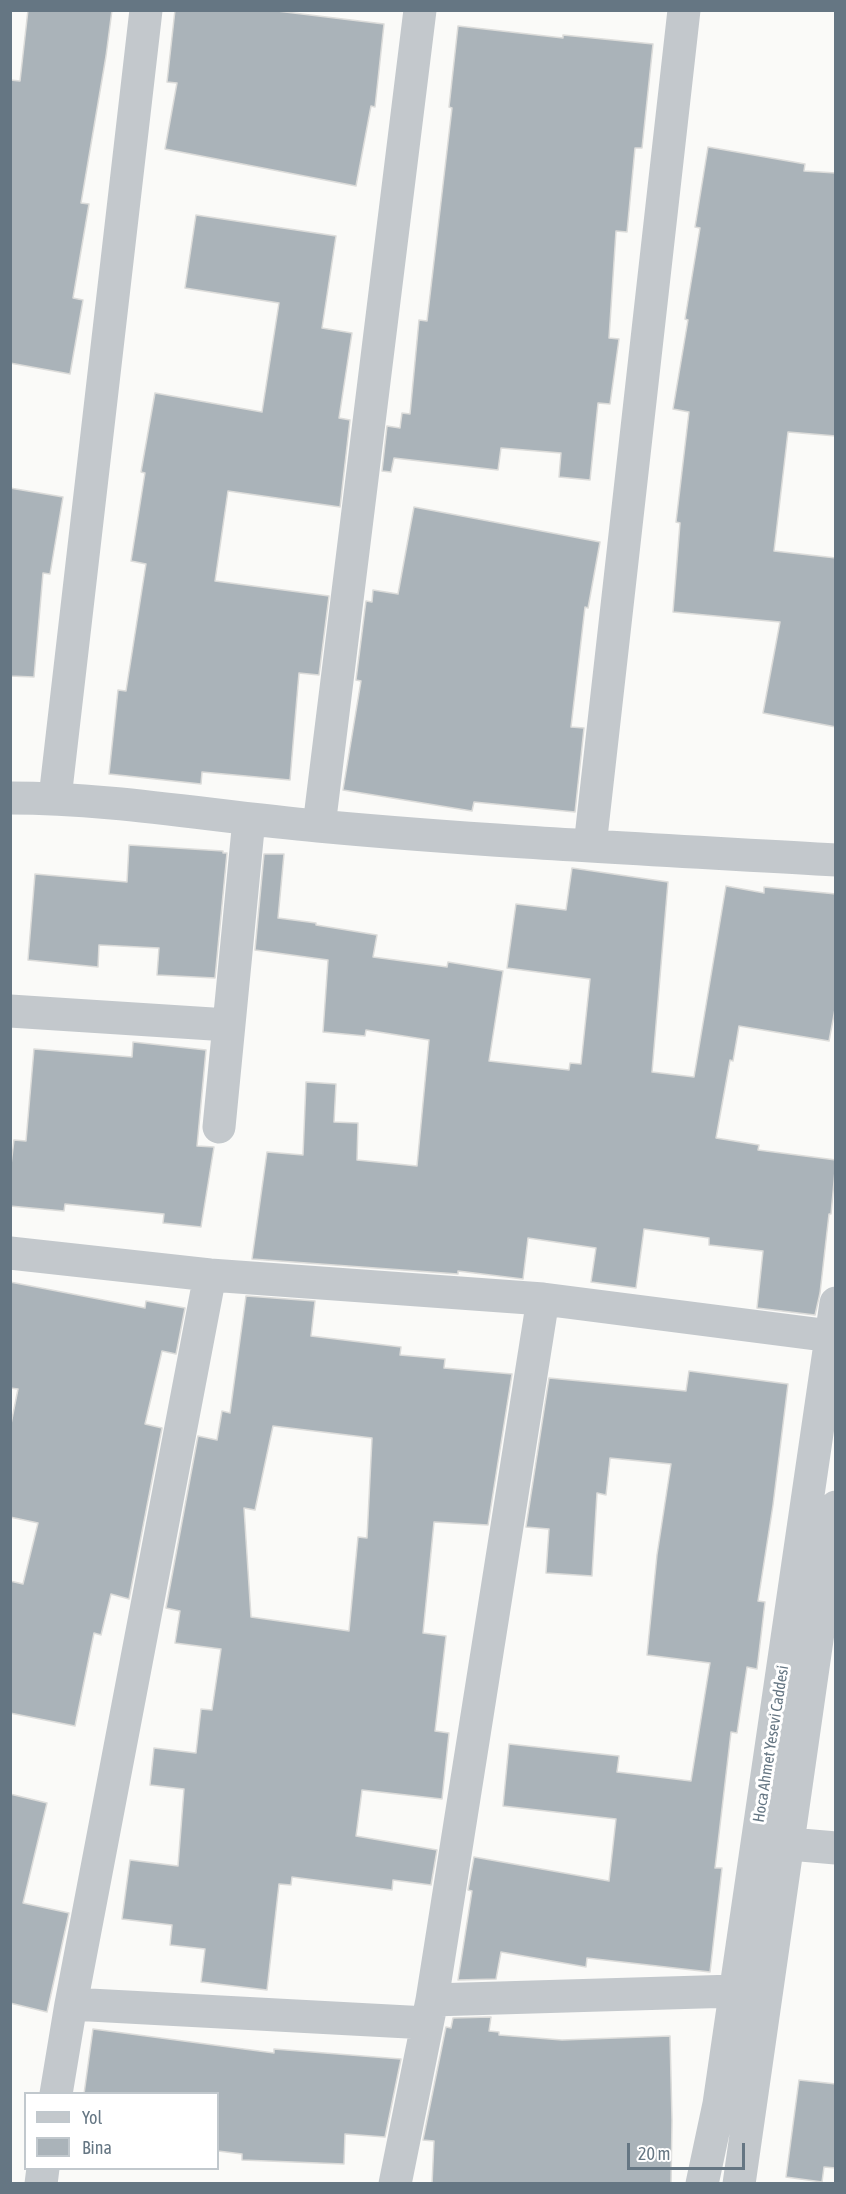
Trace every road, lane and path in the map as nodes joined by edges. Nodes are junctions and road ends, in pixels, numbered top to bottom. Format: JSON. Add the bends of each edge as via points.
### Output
{"nodes":[{"id":1,"x":146,"y":10,"type":"edge"},
{"id":2,"x":420,"y":10,"type":"edge"},
{"id":3,"x":684,"y":10,"type":"edge"},
{"id":4,"x":10,"y":798,"type":"edge"},
{"id":5,"x":55,"y":798,"type":"junction"},
{"id":6,"x":249,"y":819,"type":"junction"},
{"id":7,"x":319,"y":826,"type":"junction"},
{"id":8,"x":590,"y":846,"type":"junction"},
{"id":9,"x":836,"y":860,"type":"edge"},
{"id":10,"x":10,"y":1011,"type":"edge"},
{"id":11,"x":228,"y":1025,"type":"junction"},
{"id":12,"x":219,"y":1127,"type":"dead end"},
{"id":13,"x":10,"y":1253,"type":"edge"},
{"id":14,"x":210,"y":1275,"type":"junction"},
{"id":15,"x":543,"y":1299,"type":"junction"},
{"id":16,"x":836,"y":1303,"type":"edge"},
{"id":17,"x":833,"y":1338,"type":"edge"},
{"id":18,"x":836,"y":1507,"type":"edge"},
{"id":19,"x":818,"y":1594,"type":"edge"},
{"id":20,"x":772,"y":1843,"type":"junction"},
{"id":21,"x":836,"y":1848,"type":"edge"},
{"id":22,"x":735,"y":1992,"type":"junction"},
{"id":23,"x":70,"y":2004,"type":"junction"},
{"id":24,"x":430,"y":2012,"type":"junction"},
{"id":25,"x":56,"y":2092,"type":"edge"},
{"id":26,"x":395,"y":2184,"type":"edge"},
{"id":27,"x":702,"y":2184,"type":"edge"},
{"id":28,"x":740,"y":2184,"type":"edge"}],
"edges":[{"from":1,"to":5,"type":"street"},
{"from":2,"to":7,"type":"street"},
{"from":3,"to":8,"type":"street"},
{"from":4,"to":5,"type":"street"},
{"from":5,"to":6,"type":"street"},
{"from":6,"to":7,"type":"street"},
{"from":6,"to":11,"type":"street"},
{"from":7,"to":8,"type":"street"},
{"from":8,"to":9,"type":"street"},
{"from":10,"to":11,"type":"street"},
{"from":11,"to":12,"type":"street"},
{"from":13,"to":14,"type":"street"},
{"from":14,"to":15,"type":"street"},
{"from":14,"to":23,"type":"street"},
{"from":15,"to":17,"type":"street"},
{"from":15,"to":24,"type":"street"},
{"from":16,"to":17,"type":"street","name":"Hoca Ahmet Yesevi Caddesi"},
{"from":17,"to":19,"type":"street","name":"Hoca Ahmet Yesevi Caddesi"},
{"from":18,"to":19,"type":"street","name":"Hoca Ahmet Yesevi Caddesi"},
{"from":19,"to":20,"type":"street","name":"Hoca Ahmet Yesevi Caddesi"},
{"from":20,"to":21,"type":"street"},
{"from":20,"to":22,"type":"street","name":"Hoca Ahmet Yesevi Caddesi"},
{"from":20,"to":28,"type":"street","name":"Hoca Ahmet Yesevi Caddesi"},
{"from":22,"to":24,"type":"street"},
{"from":22,"to":27,"type":"street","name":"Hoca Ahmet Yesevi Caddesi","via":[[720,2104]]},
{"from":23,"to":24,"type":"street"},
{"from":23,"to":25,"type":"street"},
{"from":24,"to":26,"type":"street"}]}
